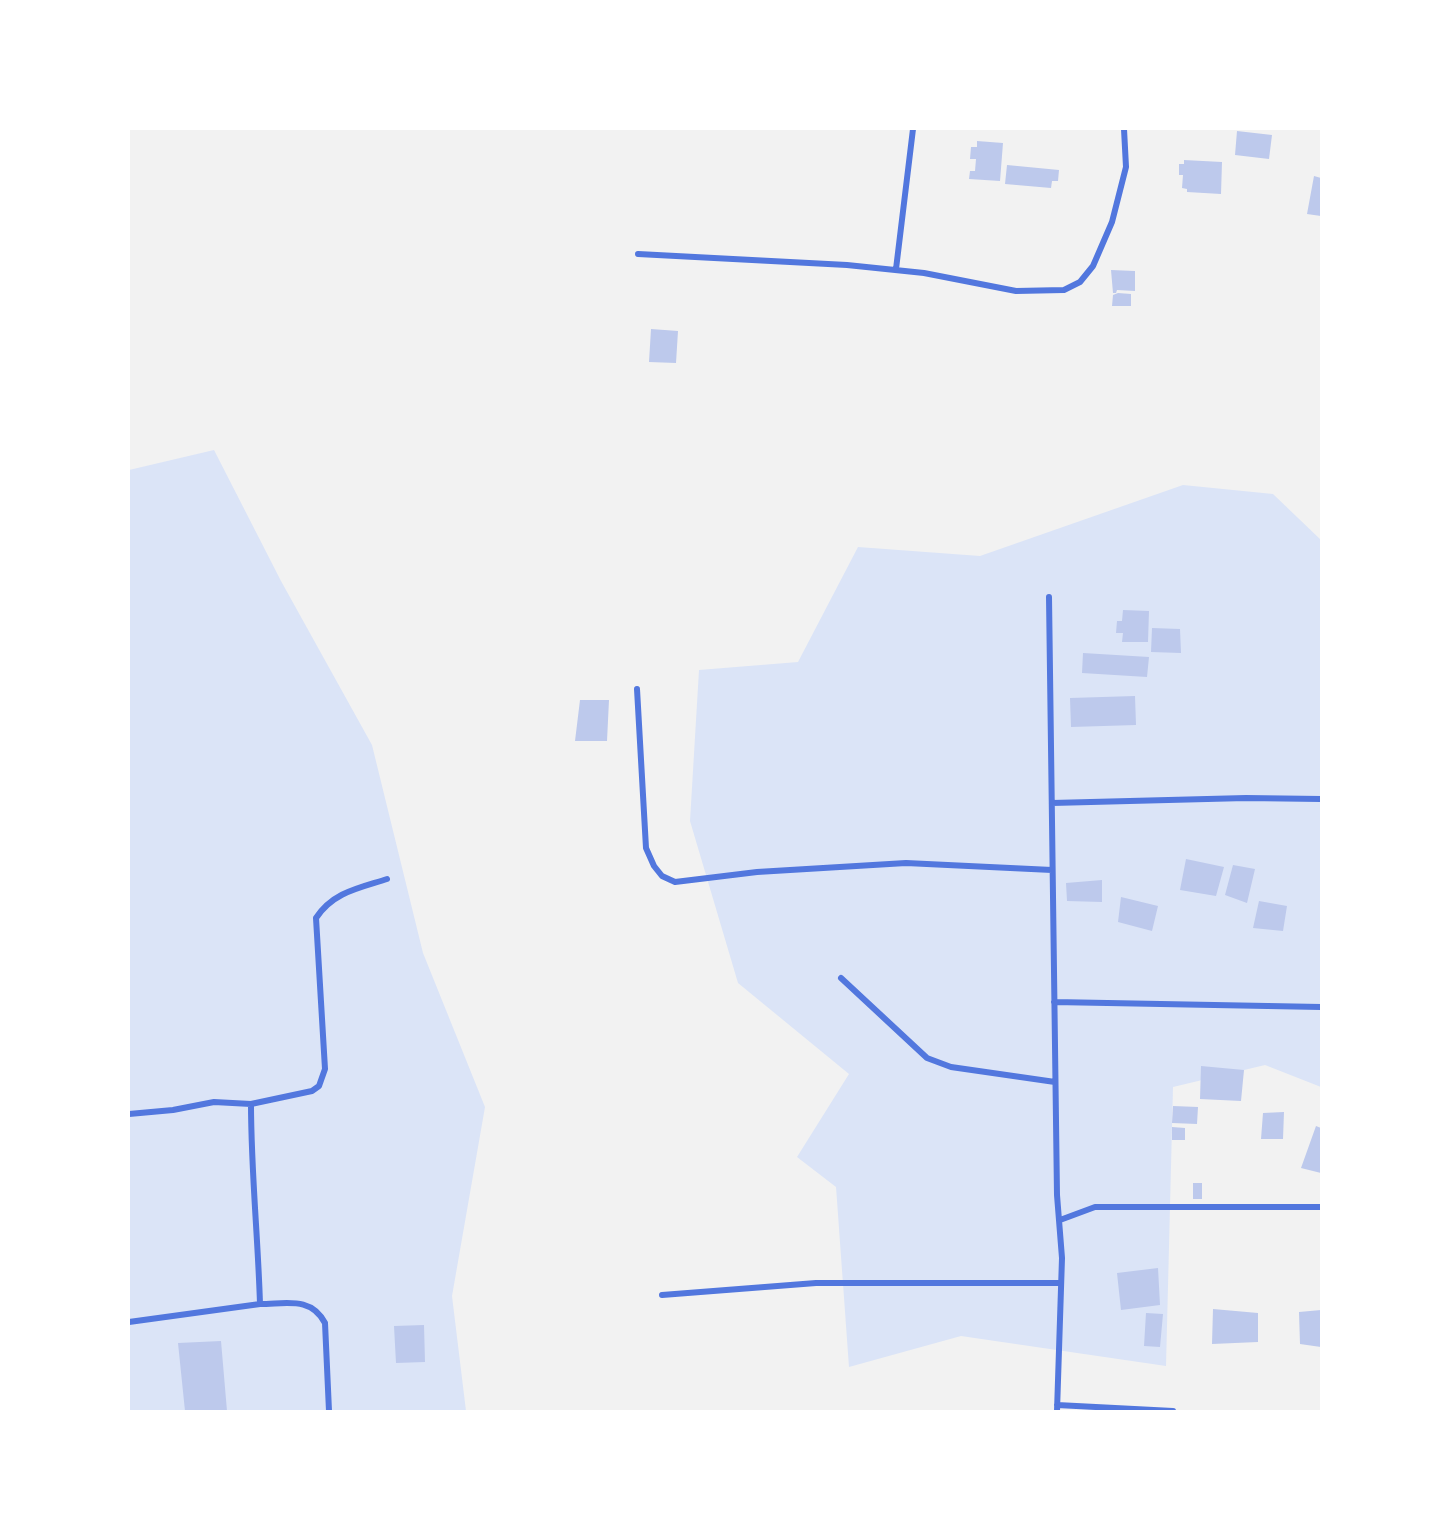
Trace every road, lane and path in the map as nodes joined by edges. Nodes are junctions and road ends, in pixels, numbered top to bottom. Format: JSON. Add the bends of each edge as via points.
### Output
{"nodes":[{"id":1,"x":912,"y":129,"type":"edge"},
{"id":2,"x":1124,"y":129,"type":"edge"},
{"id":3,"x":638,"y":254,"type":"dead end"},
{"id":4,"x":896,"y":269,"type":"junction"},
{"id":5,"x":1049,"y":597,"type":"dead end"},
{"id":6,"x":637,"y":689,"type":"dead end"},
{"id":7,"x":1321,"y":799,"type":"edge"},
{"id":8,"x":1052,"y":803,"type":"junction"},
{"id":9,"x":1052,"y":870,"type":"junction"},
{"id":10,"x":387,"y":879,"type":"dead end"},
{"id":11,"x":841,"y":978,"type":"dead end"},
{"id":12,"x":1054,"y":1002,"type":"junction"},
{"id":13,"x":1321,"y":1007,"type":"edge"},
{"id":14,"x":1055,"y":1082,"type":"junction"},
{"id":15,"x":251,"y":1104,"type":"junction"},
{"id":16,"x":129,"y":1114,"type":"edge"},
{"id":17,"x":1321,"y":1207,"type":"edge"},
{"id":18,"x":1060,"y":1220,"type":"junction"},
{"id":19,"x":1061,"y":1283,"type":"junction"},
{"id":20,"x":662,"y":1295,"type":"dead end"},
{"id":21,"x":260,"y":1304,"type":"junction"},
{"id":22,"x":129,"y":1322,"type":"edge"},
{"id":23,"x":1057,"y":1408,"type":"edge"},
{"id":24,"x":329,"y":1411,"type":"edge"},
{"id":25,"x":1173,"y":1411,"type":"edge"}],
"edges":[{"from":1,"to":4,"type":"street"},
{"from":2,"to":4,"type":"street","via":[[1126,167],[1112,222],[1093,266],[1080,282],[1064,290],[1016,291]]},
{"from":3,"to":4,"type":"street"},
{"from":5,"to":8,"type":"street"},
{"from":6,"to":9,"type":"street","via":[[646,848],[662,876],[675,882],[757,872],[906,863]]},
{"from":7,"to":8,"type":"street"},
{"from":8,"to":9,"type":"street"},
{"from":9,"to":12,"type":"street"},
{"from":10,"to":15,"type":"street","via":[[338,895],[324,905],[316,918],[325,1069],[319,1086],[312,1091]]},
{"from":11,"to":14,"type":"street","via":[[927,1058],[951,1067]]},
{"from":12,"to":13,"type":"street"},
{"from":12,"to":14,"type":"street"},
{"from":14,"to":18,"type":"street"},
{"from":15,"to":16,"type":"street","via":[[214,1102]]},
{"from":15,"to":21,"type":"street"},
{"from":17,"to":18,"type":"street","via":[[1095,1208]]},
{"from":18,"to":19,"type":"street"},
{"from":19,"to":20,"type":"street","via":[[816,1283]]},
{"from":19,"to":23,"type":"street"},
{"from":21,"to":22,"type":"street"},
{"from":21,"to":24,"type":"street","via":[[309,1305],[318,1311],[325,1323]]},
{"from":23,"to":25,"type":"street"}]}
